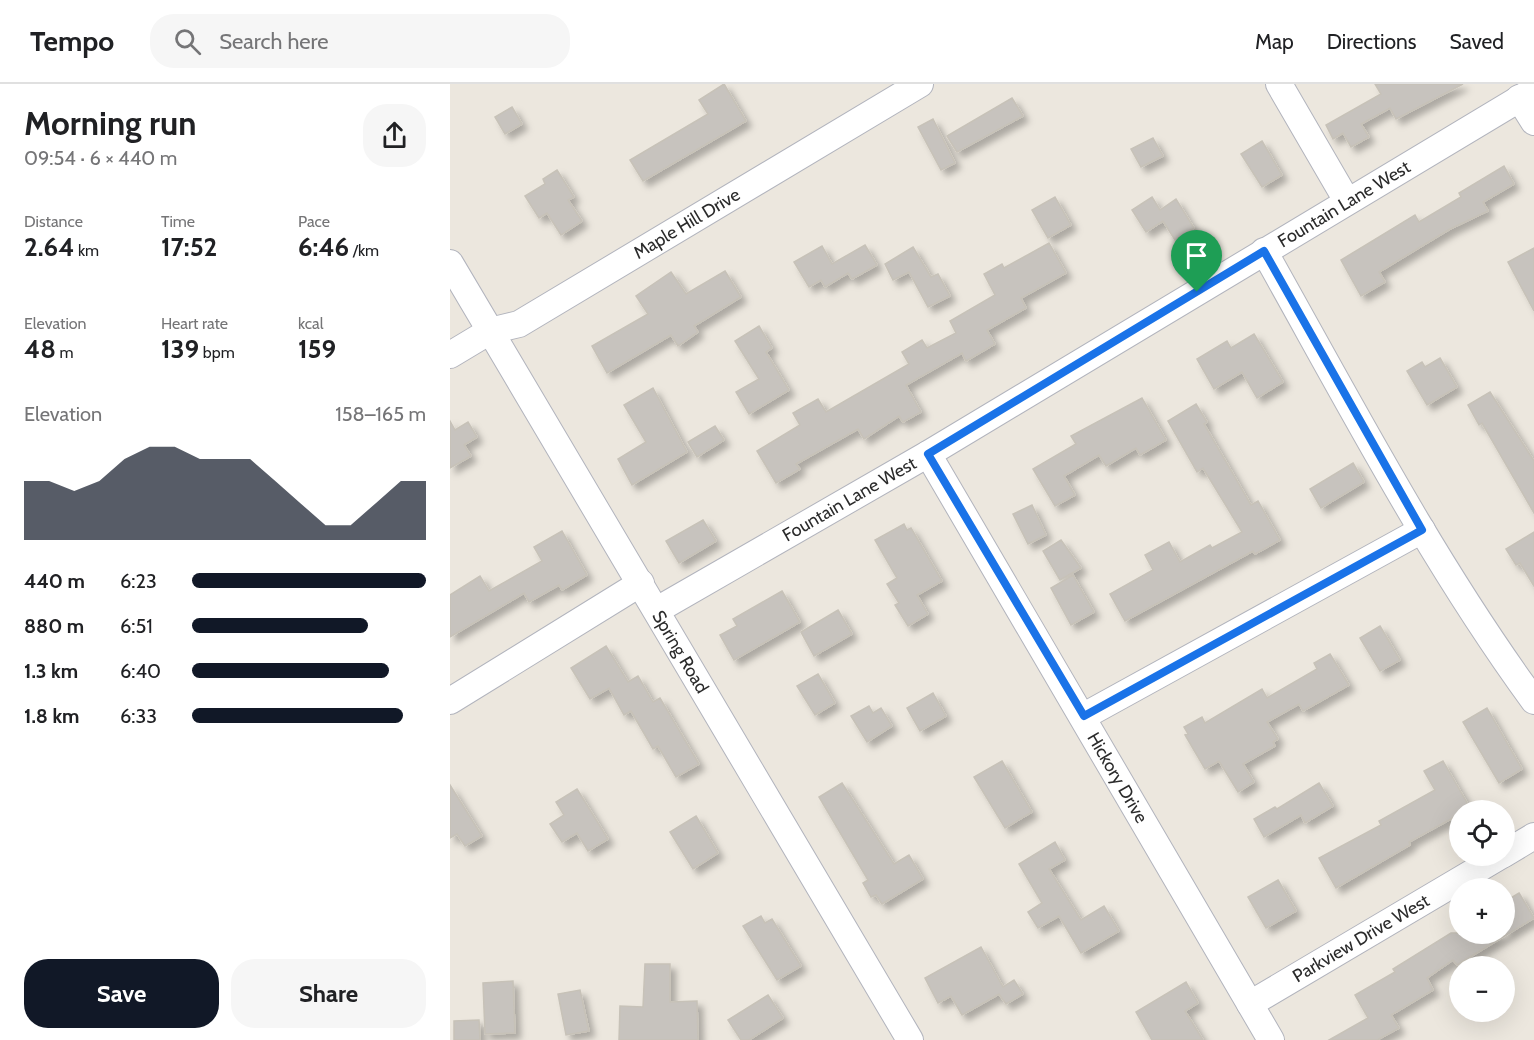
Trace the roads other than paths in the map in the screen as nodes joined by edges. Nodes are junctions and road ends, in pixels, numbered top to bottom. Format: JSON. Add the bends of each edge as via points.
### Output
{"nodes":[{"id":1,"x":920,"y":84,"type":"edge"},
{"id":2,"x":1279,"y":84,"type":"edge"},
{"id":3,"x":1526,"y":94,"type":"edge"},
{"id":4,"x":1534,"y":122,"type":"edge"},
{"id":5,"x":1347,"y":201,"type":"junction"},
{"id":6,"x":1264,"y":251,"type":"junction"},
{"id":7,"x":450,"y":263,"type":"edge"},
{"id":8,"x":490,"y":331,"type":"junction"},
{"id":9,"x":450,"y":355,"type":"edge"},
{"id":10,"x":928,"y":454,"type":"junction"},
{"id":11,"x":1422,"y":530,"type":"junction"},
{"id":12,"x":641,"y":583,"type":"junction"},
{"id":13,"x":657,"y":610,"type":"junction"},
{"id":14,"x":450,"y":701,"type":"edge"},
{"id":15,"x":1534,"y":701,"type":"edge"},
{"id":16,"x":1084,"y":716,"type":"junction"},
{"id":17,"x":1534,"y":836,"type":"edge"},
{"id":18,"x":1515,"y":847,"type":"edge"},
{"id":19,"x":1483,"y":866,"type":"edge"},
{"id":20,"x":1250,"y":1004,"type":"junction"},
{"id":21,"x":910,"y":1040,"type":"edge"},
{"id":22,"x":1271,"y":1040,"type":"edge"}],
"edges":[{"from":1,"to":8,"type":"street","name":"Maple Hill Drive","via":[[519,324]]},
{"from":2,"to":5,"type":"street"},
{"from":3,"to":4,"type":"street"},
{"from":3,"to":5,"type":"street","name":"Fountain Lane West"},
{"from":5,"to":6,"type":"street","name":"Fountain Lane West"},
{"from":6,"to":10,"type":"street","name":"Fountain Lane West"},
{"from":6,"to":11,"type":"street"},
{"from":7,"to":8,"type":"street","name":"Spring Road"},
{"from":8,"to":9,"type":"street","name":"Maple Hill Drive"},
{"from":8,"to":12,"type":"street","name":"Spring Road"},
{"from":10,"to":13,"type":"street","name":"Fountain Lane West"},
{"from":10,"to":16,"type":"street","name":"Hickory Drive"},
{"from":11,"to":15,"type":"street"},
{"from":11,"to":16,"type":"street"},
{"from":12,"to":13,"type":"street","name":"Spring Road"},
{"from":12,"to":14,"type":"street"},
{"from":13,"to":21,"type":"street","name":"Spring Road"},
{"from":16,"to":20,"type":"street","name":"Hickory Drive"},
{"from":17,"to":18,"type":"street","name":"Parkview Drive West"},
{"from":19,"to":20,"type":"street","name":"Parkview Drive West"},
{"from":20,"to":22,"type":"street","name":"Hickory Drive"}]}
